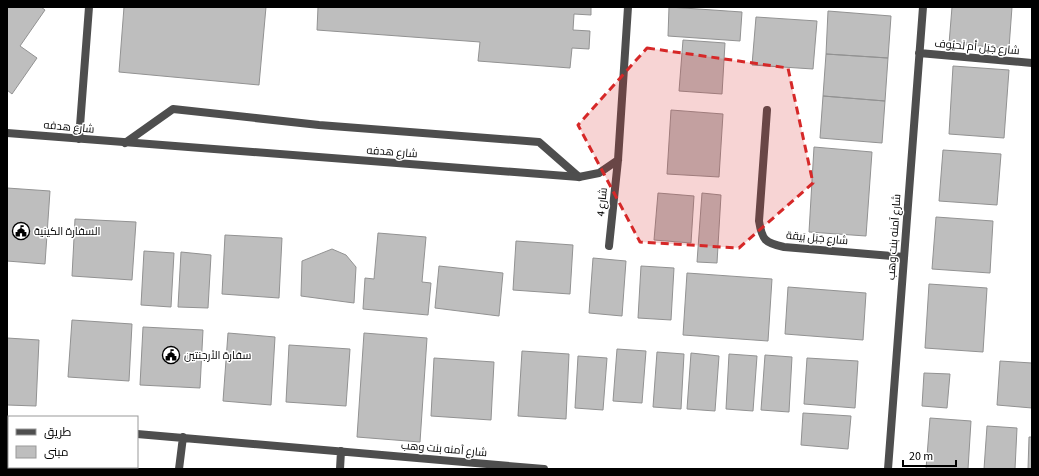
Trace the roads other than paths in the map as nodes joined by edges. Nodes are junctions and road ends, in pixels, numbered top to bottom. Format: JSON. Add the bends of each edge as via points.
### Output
{"nodes":[{"id":1,"x":89,"y":7,"type":"edge"},
{"id":2,"x":628,"y":7,"type":"edge"},
{"id":3,"x":923,"y":7,"type":"edge"},
{"id":4,"x":919,"y":53,"type":"junction"},
{"id":5,"x":1032,"y":63,"type":"edge"},
{"id":6,"x":767,"y":110,"type":"dead end"},
{"id":7,"x":7,"y":133,"type":"edge"},
{"id":8,"x":79,"y":139,"type":"junction"},
{"id":9,"x":124,"y":143,"type":"junction"},
{"id":10,"x":618,"y":160,"type":"junction"},
{"id":11,"x":579,"y":177,"type":"junction"},
{"id":12,"x":609,"y":246,"type":"dead end"},
{"id":13,"x":904,"y":257,"type":"junction"},
{"id":14,"x":138,"y":434,"type":"edge"},
{"id":15,"x":183,"y":437,"type":"junction"},
{"id":16,"x":341,"y":451,"type":"junction"},
{"id":17,"x":180,"y":469,"type":"edge"},
{"id":18,"x":340,"y":469,"type":"edge"},
{"id":19,"x":544,"y":469,"type":"edge"},
{"id":20,"x":888,"y":469,"type":"edge"}],
"edges":[{"from":1,"to":8,"type":"street"},
{"from":2,"to":10,"type":"street"},
{"from":3,"to":4,"type":"street","name":"شارع آمنه بنت وهب"},
{"from":4,"to":5,"type":"street","name":"شارع جَبَل أم لَحيُوف"},
{"from":4,"to":13,"type":"street","name":"شارع آمنه بنت وهب"},
{"from":6,"to":13,"type":"street","name":"شارع جَبَل بَيقة","via":[[759,221],[761,235],[770,244],[784,247]]},
{"from":7,"to":8,"type":"street","name":"شارع هدفه"},
{"from":8,"to":9,"type":"street","name":"شارع هدفه"},
{"from":9,"to":11,"type":"street","name":"شارع هدفه"},
{"from":9,"to":11,"type":"street","via":[[173,109],[319,125],[539,142]]},
{"from":10,"to":11,"type":"street","name":"شارع هدفه","via":[[599,173]]},
{"from":10,"to":12,"type":"street","name":"شارع 4"},
{"from":13,"to":20,"type":"street","name":"شارع آمنه بنت وهب"},
{"from":14,"to":15,"type":"street","name":"شارع آمنه بنت وهب"},
{"from":15,"to":16,"type":"street","name":"شارع آمنه بنت وهب"},
{"from":15,"to":17,"type":"street"},
{"from":16,"to":18,"type":"street"},
{"from":16,"to":19,"type":"street","name":"شارع آمنه بنت وهب"}]}
